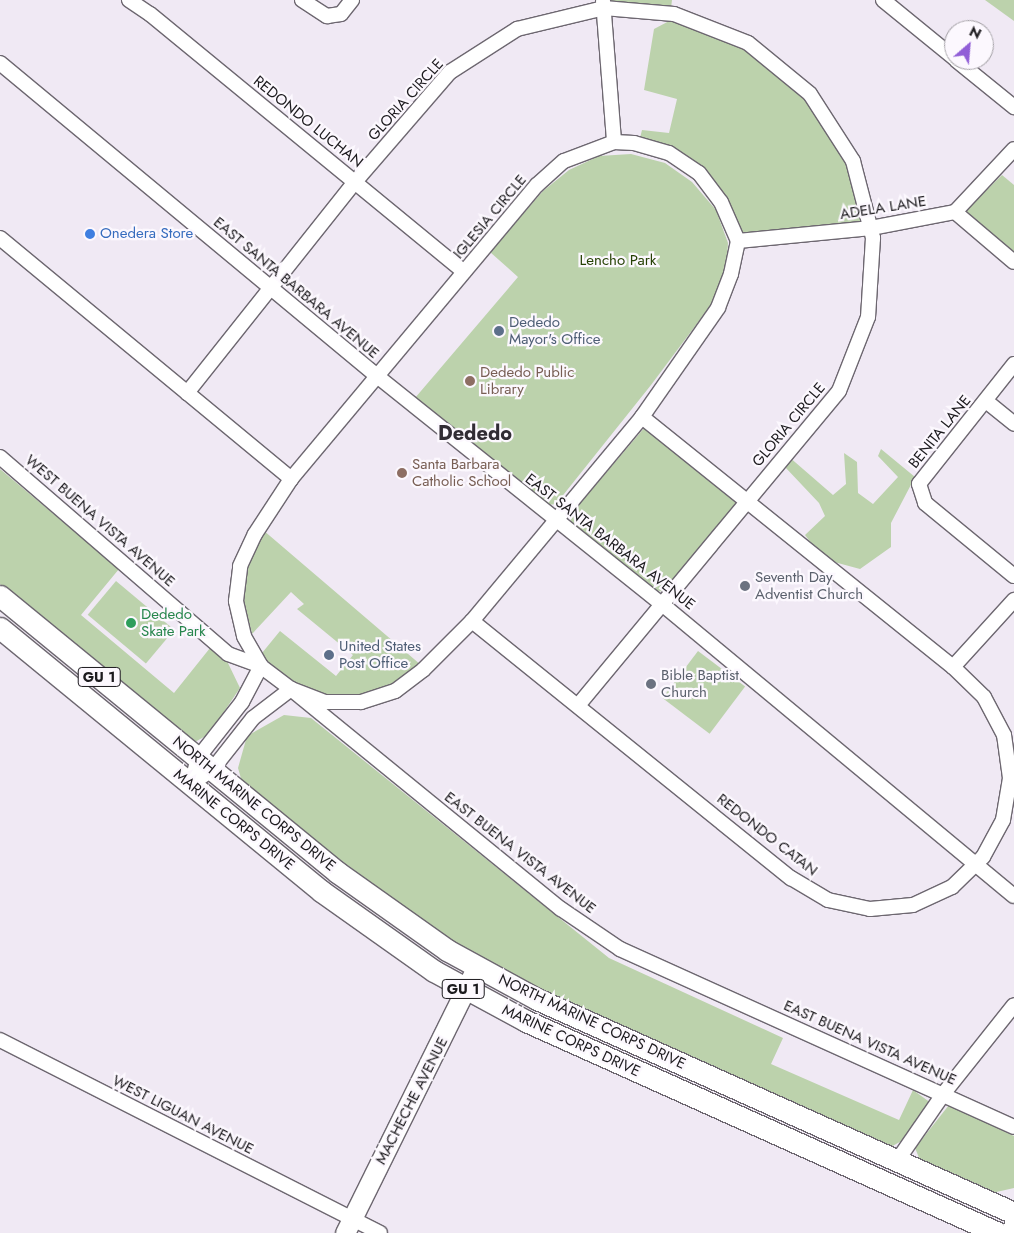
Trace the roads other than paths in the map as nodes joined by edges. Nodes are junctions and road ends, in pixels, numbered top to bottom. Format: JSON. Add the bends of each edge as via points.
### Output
{"nodes":[{"id":1,"x":129,"y":0,"type":"edge"},
{"id":2,"x":302,"y":0,"type":"edge"},
{"id":3,"x":352,"y":0,"type":"edge"},
{"id":4,"x":883,"y":0,"type":"edge"},
{"id":5,"x":604,"y":4,"type":"edge"},
{"id":6,"x":944,"y":50,"type":"edge"},
{"id":7,"x":0,"y":63,"type":"edge"},
{"id":8,"x":969,"y":70,"type":"edge"},
{"id":9,"x":1014,"y":107,"type":"edge"},
{"id":10,"x":614,"y":142,"type":"junction"},
{"id":11,"x":1014,"y":149,"type":"edge"},
{"id":12,"x":355,"y":182,"type":"junction"},
{"id":13,"x":956,"y":212,"type":"junction"},
{"id":14,"x":871,"y":228,"type":"junction"},
{"id":15,"x":0,"y":238,"type":"edge"},
{"id":16,"x":738,"y":241,"type":"junction"},
{"id":17,"x":1014,"y":262,"type":"edge"},
{"id":18,"x":464,"y":272,"type":"junction"},
{"id":19,"x":272,"y":289,"type":"junction"},
{"id":20,"x":1014,"y":364,"type":"edge"},
{"id":21,"x":377,"y":376,"type":"junction"},
{"id":22,"x":187,"y":393,"type":"junction"},
{"id":23,"x":986,"y":401,"type":"junction"},
{"id":24,"x":642,"y":417,"type":"junction"},
{"id":25,"x":1014,"y":424,"type":"edge"},
{"id":26,"x":0,"y":457,"type":"edge"},
{"id":27,"x":290,"y":479,"type":"junction"},
{"id":28,"x":745,"y":502,"type":"junction"},
{"id":29,"x":556,"y":521,"type":"junction"},
{"id":30,"x":1014,"y":576,"type":"edge"},
{"id":31,"x":0,"y":596,"type":"edge"},
{"id":32,"x":1014,"y":600,"type":"edge"},
{"id":33,"x":662,"y":604,"type":"junction"},
{"id":34,"x":472,"y":621,"type":"junction"},
{"id":35,"x":0,"y":628,"type":"edge"},
{"id":36,"x":261,"y":666,"type":"junction"},
{"id":37,"x":952,"y":667,"type":"junction"},
{"id":38,"x":291,"y":689,"type":"junction"},
{"id":39,"x":578,"y":705,"type":"junction"},
{"id":40,"x":205,"y":764,"type":"junction"},
{"id":41,"x":191,"y":784,"type":"junction"},
{"id":42,"x":977,"y":864,"type":"junction"},
{"id":43,"x":1014,"y":896,"type":"edge"},
{"id":44,"x":476,"y":968,"type":"junction"},
{"id":45,"x":466,"y":990,"type":"junction"},
{"id":46,"x":1014,"y":1005,"type":"edge"},
{"id":47,"x":0,"y":1040,"type":"edge"},
{"id":48,"x":944,"y":1093,"type":"junction"},
{"id":49,"x":1014,"y":1127,"type":"edge"},
{"id":50,"x":897,"y":1160,"type":"junction"},
{"id":51,"x":1014,"y":1213,"type":"edge"},
{"id":52,"x":1014,"y":1224,"type":"edge"},
{"id":53,"x":349,"y":1226,"type":"edge"},
{"id":54,"x":380,"y":1233,"type":"edge"},
{"id":55,"x":998,"y":1233,"type":"edge"},
{"id":56,"x":1010,"y":1233,"type":"edge"}],
"edges":[{"from":1,"to":12,"type":"street","name":"REDONDO LUCHAN"},
{"from":2,"to":3,"type":"street","via":[[327,16],[341,14]]},
{"from":4,"to":6,"type":"street"},
{"from":5,"to":10,"type":"street"},
{"from":5,"to":12,"type":"street","name":"GLORIA CIRCLE","via":[[517,29],[450,72]]},
{"from":5,"to":14,"type":"street","name":"GLORIA CIRCLE","via":[[674,14],[748,43],[810,94],[853,161]]},
{"from":7,"to":19,"type":"street","name":"EAST SANTA BARBARA AVENUE"},
{"from":8,"to":9,"type":"street"},
{"from":10,"to":16,"type":"street","name":"IGLESIA CIRCLE","via":[[634,143],[669,153],[700,173],[721,202]]},
{"from":10,"to":18,"type":"street","name":"IGLESIA CIRCLE","via":[[564,160],[537,186]]},
{"from":11,"to":13,"type":"street"},
{"from":12,"to":18,"type":"street","name":"REDONDO LUCHAN"},
{"from":12,"to":19,"type":"street","name":"GLORIA CIRCLE"},
{"from":13,"to":14,"type":"street","name":"ADELA LANE"},
{"from":13,"to":17,"type":"street"},
{"from":14,"to":16,"type":"street","name":"ADELA LANE"},
{"from":14,"to":28,"type":"street","name":"GLORIA CIRCLE","via":[[868,317],[839,391]]},
{"from":15,"to":22,"type":"street"},
{"from":16,"to":24,"type":"street","name":"IGLESIA CIRCLE","via":[[732,274],[718,308]]},
{"from":18,"to":21,"type":"street","name":"IGLESIA CIRCLE"},
{"from":19,"to":21,"type":"street","name":"EAST SANTA BARBARA AVENUE"},
{"from":19,"to":22,"type":"street","name":"GLORIA CIRCLE"},
{"from":20,"to":23,"type":"street","name":"BENITA LANE"},
{"from":21,"to":27,"type":"street","name":"IGLESIA CIRCLE"},
{"from":21,"to":29,"type":"street","name":"EAST SANTA BARBARA AVENUE"},
{"from":22,"to":27,"type":"street"},
{"from":23,"to":25,"type":"street"},
{"from":23,"to":30,"type":"street","name":"BENITA LANE","via":[[923,478],[919,491],[925,502]]},
{"from":24,"to":28,"type":"street","name":"REDONDO CATAN"},
{"from":24,"to":29,"type":"street","name":"IGLESIA CIRCLE"},
{"from":26,"to":36,"type":"street","name":"WEST BUENA VISTA AVENUE","via":[[228,654]]},
{"from":27,"to":36,"type":"street","name":"IGLESIA CIRCLE","via":[[255,534],[240,566],[236,602],[244,636]]},
{"from":28,"to":33,"type":"street","name":"GLORIA CIRCLE"},
{"from":28,"to":37,"type":"street","name":"REDONDO CATAN"},
{"from":29,"to":33,"type":"street","name":"EAST SANTA BARBARA AVENUE"},
{"from":29,"to":34,"type":"street","name":"IGLESIA CIRCLE"},
{"from":31,"to":40,"type":"main road","name":"NORTH MARINE CORPS DRIVE","number":"GU 1"},
{"from":32,"to":37,"type":"street"},
{"from":33,"to":39,"type":"street","name":"GLORIA CIRCLE"},
{"from":33,"to":42,"type":"street","name":"EAST SANTA BARBARA AVENUE"},
{"from":34,"to":38,"type":"street","name":"IGLESIA CIRCLE","via":[[423,670],[395,691],[361,702],[325,702]]},
{"from":34,"to":39,"type":"street","name":"REDONDO CATAN"},
{"from":35,"to":41,"type":"main road","name":"MARINE CORPS DRIVE","number":"GU 1"},
{"from":36,"to":38,"type":"street","name":"IGLESIA CIRCLE"},
{"from":36,"to":40,"type":"street"},
{"from":37,"to":42,"type":"street","name":"REDONDO CATAN","via":[[984,697],[1004,735],[1010,778],[1003,820]]},
{"from":38,"to":40,"type":"street","via":[[253,718]]},
{"from":38,"to":48,"type":"street","name":"EAST BUENA VISTA AVENUE","via":[[560,909],[620,949]]},
{"from":39,"to":42,"type":"street","name":"REDONDO CATAN","via":[[791,878],[828,900],[870,909],[913,905],[952,887]]},
{"from":40,"to":41,"type":"street"},
{"from":40,"to":44,"type":"main road","name":"NORTH MARINE CORPS DRIVE","number":"GU 1","via":[[361,891]]},
{"from":41,"to":45,"type":"main road","name":"MARINE CORPS DRIVE","number":"GU 1","via":[[353,916]]},
{"from":42,"to":43,"type":"street","name":"EAST SANTA BARBARA AVENUE"},
{"from":44,"to":45,"type":"main road","name":"MACHECHE AVENUE"},
{"from":44,"to":50,"type":"main road","name":"NORTH MARINE CORPS DRIVE","number":"GU 1","via":[[537,999]]},
{"from":45,"to":53,"type":"main road","name":"MACHECHE AVENUE"},
{"from":45,"to":55,"type":"main road","name":"MARINE CORPS DRIVE","number":"GU 1","via":[[596,1053]]},
{"from":46,"to":48,"type":"street"},
{"from":47,"to":53,"type":"street","name":"WEST LIGUAN AVENUE"},
{"from":48,"to":49,"type":"street","name":"EAST BUENA VISTA AVENUE"},
{"from":48,"to":50,"type":"street"},
{"from":50,"to":51,"type":"main road","name":"NORTH MARINE CORPS DRIVE","number":"GU 1"},
{"from":52,"to":56,"type":"main road"},
{"from":53,"to":54,"type":"street","name":"WEST LIGUAN AVENUE"}]}
